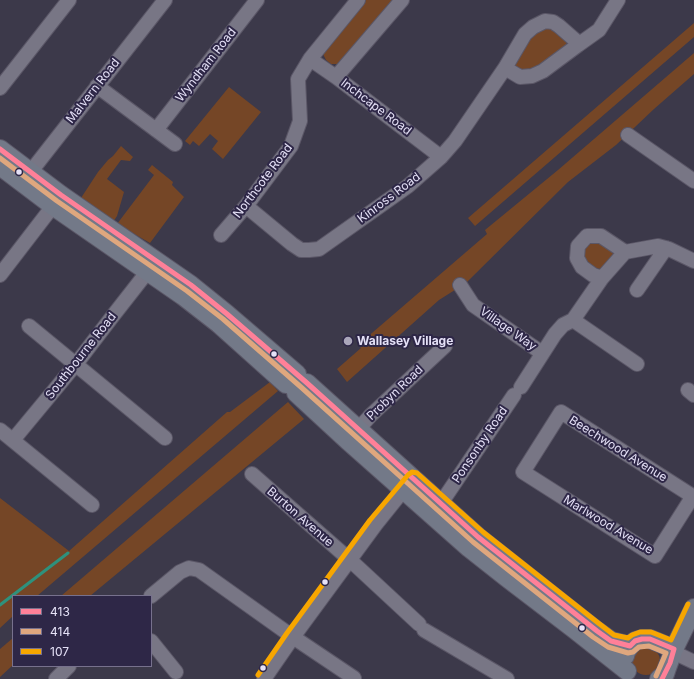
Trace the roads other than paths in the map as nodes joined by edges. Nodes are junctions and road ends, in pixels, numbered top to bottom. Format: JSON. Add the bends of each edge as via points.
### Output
{"nodes":[{"id":1,"x":69,"y":0,"type":"edge"},
{"id":2,"x":165,"y":0,"type":"edge"},
{"id":3,"x":256,"y":0,"type":"edge"},
{"id":4,"x":402,"y":0,"type":"edge"},
{"id":5,"x":618,"y":0,"type":"edge"},
{"id":6,"x":350,"y":3,"type":"edge"},
{"id":7,"x":578,"y":45,"type":"junction"},
{"id":8,"x":310,"y":59,"type":"junction"},
{"id":9,"x":505,"y":68,"type":"junction"},
{"id":10,"x":336,"y":77,"type":"junction"},
{"id":11,"x":97,"y":86,"type":"junction"},
{"id":12,"x":0,"y":88,"type":"edge"},
{"id":13,"x":156,"y":130,"type":"junction"},
{"id":14,"x":628,"y":135,"type":"dead end"},
{"id":15,"x":174,"y":144,"type":"dead end"},
{"id":16,"x":0,"y":149,"type":"edge"},
{"id":17,"x":441,"y":157,"type":"junction"},
{"id":18,"x":0,"y":166,"type":"edge"},
{"id":19,"x":26,"y":177,"type":"junction"},
{"id":20,"x":694,"y":181,"type":"edge"},
{"id":21,"x":53,"y":206,"type":"junction"},
{"id":22,"x":246,"y":206,"type":"junction"},
{"id":23,"x":221,"y":235,"type":"dead end"},
{"id":24,"x":666,"y":248,"type":"junction"},
{"id":25,"x":625,"y":252,"type":"junction"},
{"id":26,"x":694,"y":261,"type":"edge"},
{"id":27,"x":148,"y":271,"type":"junction"},
{"id":28,"x":0,"y":274,"type":"edge"},
{"id":29,"x":602,"y":278,"type":"junction"},
{"id":30,"x":460,"y":285,"type":"dead end"},
{"id":31,"x":637,"y":290,"type":"dead end"},
{"id":32,"x":573,"y":320,"type":"junction"},
{"id":33,"x":29,"y":326,"type":"dead end"},
{"id":34,"x":445,"y":346,"type":"dead end"},
{"id":35,"x":542,"y":353,"type":"junction"},
{"id":36,"x":76,"y":364,"type":"junction"},
{"id":37,"x":636,"y":364,"type":"dead end"},
{"id":38,"x":297,"y":383,"type":"junction"},
{"id":39,"x":518,"y":391,"type":"joint"},
{"id":40,"x":0,"y":430,"type":"edge"},
{"id":41,"x":353,"y":435,"type":"junction"},
{"id":42,"x":165,"y":438,"type":"dead end"},
{"id":43,"x":13,"y":440,"type":"junction"},
{"id":44,"x":523,"y":472,"type":"joint"},
{"id":45,"x":252,"y":474,"type":"dead end"},
{"id":46,"x":408,"y":484,"type":"junction"},
{"id":47,"x":694,"y":497,"type":"edge"},
{"id":48,"x":92,"y":505,"type":"dead end"},
{"id":49,"x":437,"y":509,"type":"junction"},
{"id":50,"x":350,"y":560,"type":"junction"},
{"id":51,"x":152,"y":595,"type":"edge"},
{"id":52,"x":694,"y":607,"type":"edge"},
{"id":53,"x":293,"y":637,"type":"junction"},
{"id":54,"x":650,"y":639,"type":"junction"},
{"id":55,"x":152,"y":642,"type":"edge"},
{"id":56,"x":630,"y":646,"type":"junction"},
{"id":57,"x":673,"y":650,"type":"junction"},
{"id":58,"x":694,"y":662,"type":"edge"},
{"id":59,"x":68,"y":667,"type":"edge"},
{"id":60,"x":176,"y":672,"type":"dead end"},
{"id":61,"x":630,"y":675,"type":"edge"},
{"id":62,"x":662,"y":677,"type":"edge"},
{"id":63,"x":354,"y":678,"type":"dead end"},
{"id":64,"x":56,"y":679,"type":"edge"},
{"id":65,"x":264,"y":679,"type":"edge"},
{"id":66,"x":507,"y":679,"type":"edge"}],
"edges":[{"from":1,"to":12,"type":"street"},
{"from":2,"to":11,"type":"street","name":"Malvern Road"},
{"from":3,"to":13,"type":"street","name":"Wyndham Road"},
{"from":4,"to":10,"type":"street"},
{"from":5,"to":7,"type":"street","via":[[599,30]]},
{"from":6,"to":8,"type":"street","name":"Northcote Road"},
{"from":7,"to":9,"type":"street","via":[[543,71],[532,76],[520,76]]},
{"from":7,"to":9,"type":"street","name":"Kinross Road","via":[[559,26],[545,21],[525,34]]},
{"from":8,"to":10,"type":"street","name":"Inchcape Road"},
{"from":8,"to":22,"type":"street","name":"Northcote Road","via":[[298,79],[300,121],[291,146]]},
{"from":9,"to":17,"type":"street","name":"Kinross Road","via":[[455,142]]},
{"from":10,"to":17,"type":"street","name":"Inchcape Road"},
{"from":11,"to":13,"type":"street"},
{"from":11,"to":19,"type":"street","name":"Malvern Road"},
{"from":13,"to":15,"type":"street"},
{"from":14,"to":20,"type":"street"},
{"from":16,"to":19,"type":"main road"},
{"from":17,"to":22,"type":"street","name":"Kinross Road","via":[[408,186],[319,249],[301,250]]},
{"from":18,"to":19,"type":"main road"},
{"from":19,"to":21,"type":"main road"},
{"from":19,"to":38,"type":"main road","via":[[68,199],[191,285],[227,314]]},
{"from":21,"to":27,"type":"main road"},
{"from":21,"to":28,"type":"street"},
{"from":22,"to":23,"type":"street","name":"Northcote Road"},
{"from":24,"to":25,"type":"street","via":[[658,246]]},
{"from":24,"to":26,"type":"street"},
{"from":24,"to":31,"type":"street"},
{"from":25,"to":29,"type":"street","name":"Village Way"},
{"from":25,"to":29,"type":"street","via":[[601,236],[587,236],[578,246],[577,258],[582,267]]},
{"from":27,"to":36,"type":"street","name":"Southbourne Road"},
{"from":27,"to":38,"type":"main road"},
{"from":29,"to":32,"type":"street","name":"Village Way"},
{"from":30,"to":35,"type":"street","name":"Village Way","via":[[473,305]]},
{"from":32,"to":35,"type":"street","name":"Village Way","via":[[563,325]]},
{"from":32,"to":37,"type":"street"},
{"from":33,"to":36,"type":"street"},
{"from":34,"to":41,"type":"street","name":"Probyn Road"},
{"from":35,"to":39,"type":"street","name":"Village Way"},
{"from":36,"to":42,"type":"street"},
{"from":36,"to":43,"type":"street","name":"Southbourne Road"},
{"from":38,"to":41,"type":"main road"},
{"from":39,"to":49,"type":"street","name":"Ponsonby Road"},
{"from":40,"to":43,"type":"street"},
{"from":41,"to":46,"type":"main road"},
{"from":43,"to":48,"type":"street"},
{"from":44,"to":47,"type":"street","name":"Marlwood Avenue","via":[[655,556]]},
{"from":44,"to":47,"type":"street","name":"Beechwood Avenue","via":[[561,412]]},
{"from":45,"to":50,"type":"street","name":"Burton Avenue"},
{"from":46,"to":49,"type":"main road"},
{"from":46,"to":50,"type":"street"},
{"from":49,"to":56,"type":"main road","via":[[478,537],[611,641]]},
{"from":49,"to":61,"type":"main road","via":[[469,548]]},
{"from":50,"to":53,"type":"street"},
{"from":50,"to":66,"type":"street","name":"Burton Avenue","via":[[422,627]]},
{"from":51,"to":53,"type":"street","via":[[180,572],[189,568],[199,570]]},
{"from":52,"to":54,"type":"main road","via":[[668,633]]},
{"from":52,"to":57,"type":"main road"},
{"from":53,"to":63,"type":"street"},
{"from":53,"to":65,"type":"street"},
{"from":54,"to":56,"type":"main road","via":[[635,641]]},
{"from":54,"to":57,"type":"main road"},
{"from":55,"to":60,"type":"street"},
{"from":56,"to":61,"type":"main road","via":[[624,658],[624,665]]},
{"from":57,"to":58,"type":"street"},
{"from":57,"to":62,"type":"main road","via":[[670,663]]},
{"from":59,"to":64,"type":"street"}]}
